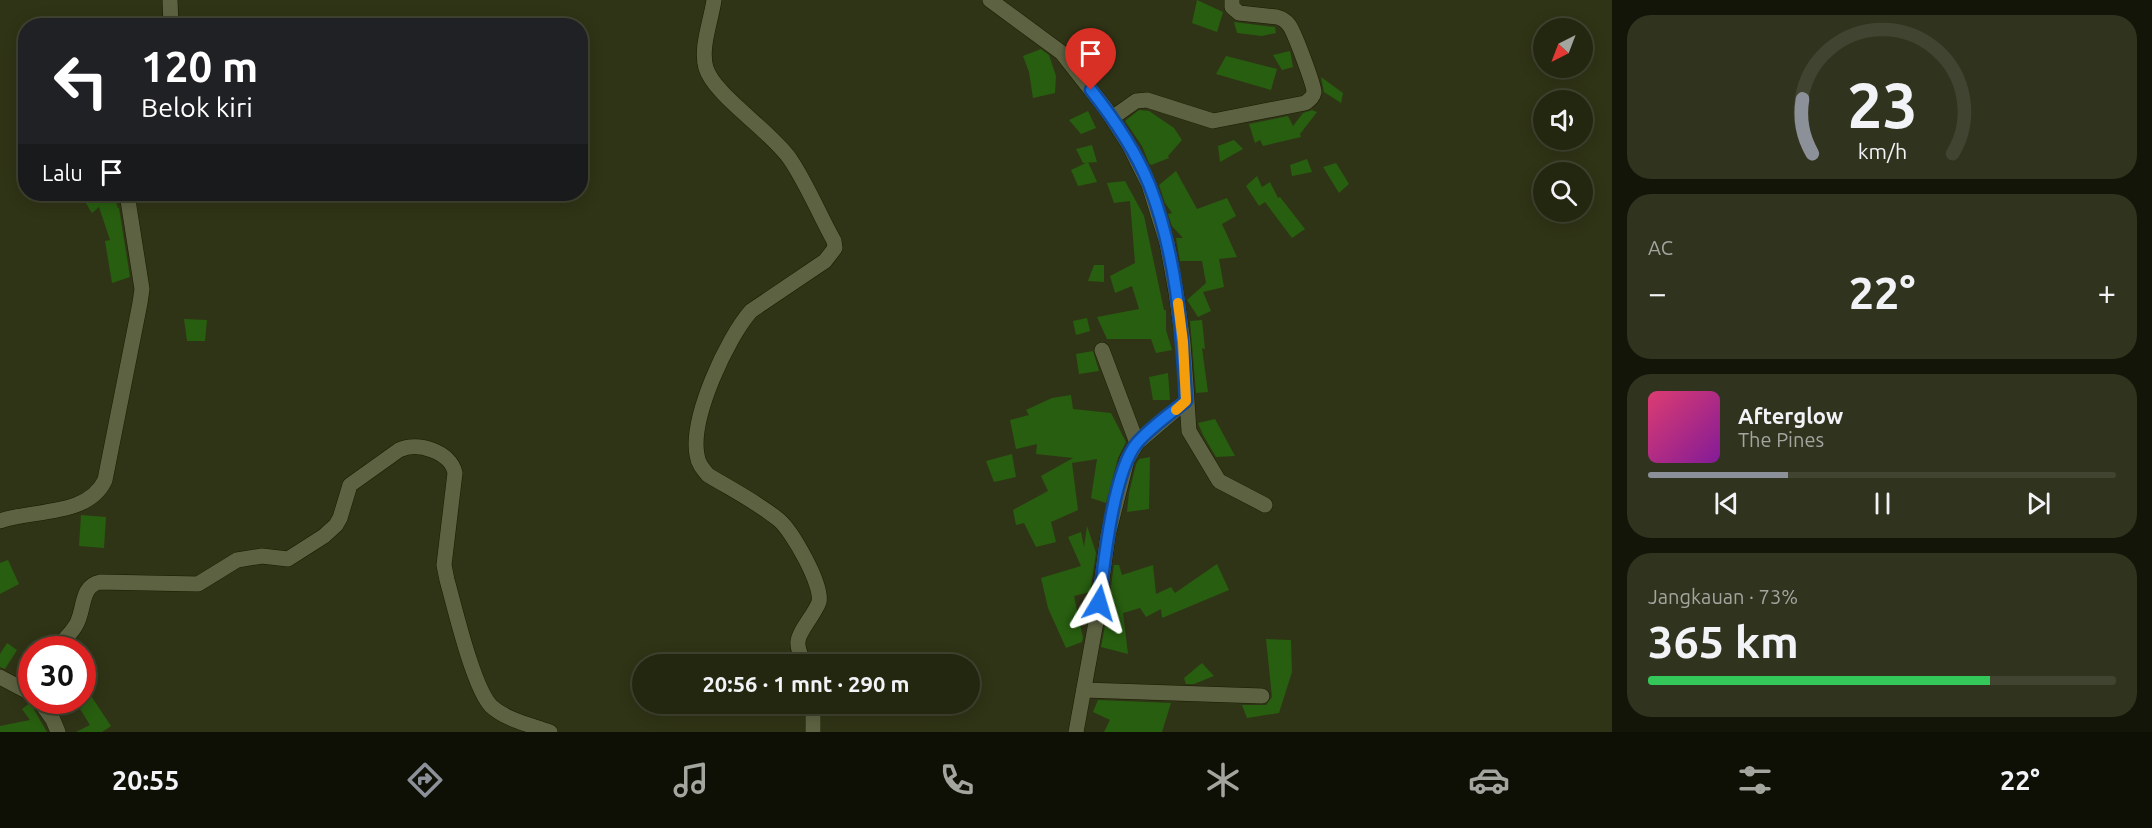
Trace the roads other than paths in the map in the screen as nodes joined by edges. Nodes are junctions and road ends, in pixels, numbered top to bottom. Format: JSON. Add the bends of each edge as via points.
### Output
{"nodes":[{"id":1,"x":170,"y":0,"type":"edge"},
{"id":2,"x":714,"y":0,"type":"edge"},
{"id":3,"x":990,"y":0,"type":"edge"},
{"id":4,"x":1232,"y":0,"type":"edge"},
{"id":5,"x":171,"y":18,"type":"edge"},
{"id":6,"x":1112,"y":118,"type":"junction"},
{"id":7,"x":129,"y":201,"type":"edge"},
{"id":8,"x":1102,"y":350,"type":"dead end"},
{"id":9,"x":1186,"y":401,"type":"junction"},
{"id":10,"x":1137,"y":443,"type":"junction"},
{"id":11,"x":1265,"y":505,"type":"dead end"},
{"id":12,"x":0,"y":521,"type":"edge"},
{"id":13,"x":66,"y":636,"type":"edge"},
{"id":14,"x":801,"y":654,"type":"edge"},
{"id":15,"x":0,"y":677,"type":"edge"},
{"id":16,"x":18,"y":686,"type":"edge"},
{"id":17,"x":1084,"y":690,"type":"junction"},
{"id":18,"x":1262,"y":696,"type":"dead end"},
{"id":19,"x":49,"y":714,"type":"edge"},
{"id":20,"x":813,"y":714,"type":"edge"},
{"id":21,"x":58,"y":732,"type":"edge"},
{"id":22,"x":550,"y":732,"type":"edge"},
{"id":23,"x":813,"y":732,"type":"edge"},
{"id":24,"x":1076,"y":732,"type":"edge"}],
"edges":[{"from":1,"to":5,"type":"street"},
{"from":2,"to":14,"type":"street","via":[[704,53],[711,80],[790,160],[835,248],[825,261],[744,319],[722,357],[700,411],[696,444],[700,466],[708,475],[781,522],[810,568],[819,589],[819,601],[797,639]]},
{"from":3,"to":6,"type":"street","via":[[1062,53]]},
{"from":4,"to":6,"type":"street","via":[[1232,7],[1239,13],[1282,18],[1291,27],[1312,82],[1314,92],[1310,99],[1213,121],[1141,100]]},
{"from":6,"to":9,"type":"street","via":[[1149,185],[1167,243],[1183,342]]},
{"from":7,"to":12,"type":"street","via":[[140,303],[105,480],[96,493],[71,507]]},
{"from":8,"to":10,"type":"street"},
{"from":9,"to":10,"type":"street"},
{"from":9,"to":11,"type":"street","via":[[1189,431],[1213,473],[1225,485]]},
{"from":10,"to":17,"type":"street","via":[[1127,460],[1108,535]]},
{"from":13,"to":22,"type":"street","via":[[79,621],[86,593],[100,582],[198,584],[237,560],[262,556],[288,559],[336,525],[350,485],[399,450],[416,447],[446,457],[454,466],[444,565],[478,685],[493,707]]},
{"from":15,"to":16,"type":"street"},
{"from":17,"to":18,"type":"street"},
{"from":17,"to":24,"type":"street"},
{"from":19,"to":21,"type":"street"},
{"from":20,"to":23,"type":"street"}]}
